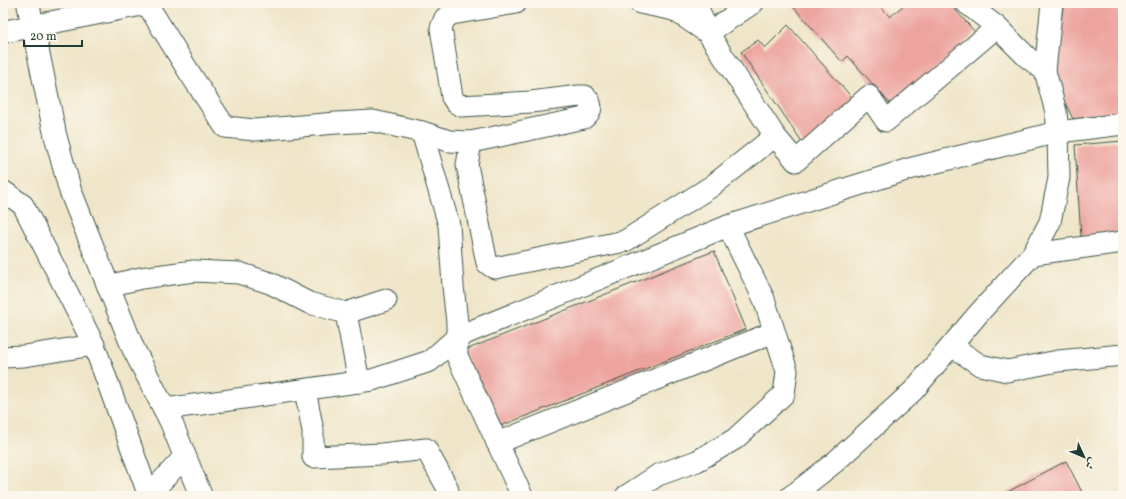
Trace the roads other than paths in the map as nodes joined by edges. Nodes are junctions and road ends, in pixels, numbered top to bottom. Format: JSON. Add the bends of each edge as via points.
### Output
{"nodes":[{"id":1,"x":28,"y":3,"type":"edge"},
{"id":2,"x":148,"y":3,"type":"edge"},
{"id":3,"x":516,"y":3,"type":"edge"},
{"id":4,"x":640,"y":3,"type":"edge"},
{"id":5,"x":696,"y":3,"type":"edge"},
{"id":6,"x":753,"y":3,"type":"edge"},
{"id":7,"x":966,"y":3,"type":"edge"},
{"id":8,"x":1052,"y":3,"type":"edge"},
{"id":9,"x":32,"y":26,"type":"junction"},
{"id":10,"x":997,"y":27,"type":"junction"},
{"id":11,"x":3,"y":32,"type":"edge"},
{"id":12,"x":708,"y":33,"type":"junction"},
{"id":13,"x":1044,"y":71,"type":"junction"},
{"id":14,"x":1123,"y":124,"type":"edge"},
{"id":15,"x":422,"y":132,"type":"junction"},
{"id":16,"x":1058,"y":132,"type":"junction"},
{"id":17,"x":775,"y":136,"type":"junction"},
{"id":18,"x":471,"y":142,"type":"junction"},
{"id":19,"x":3,"y":191,"type":"edge"},
{"id":20,"x":728,"y":226,"type":"junction"},
{"id":21,"x":1123,"y":242,"type":"edge"},
{"id":22,"x":1033,"y":254,"type":"junction"},
{"id":23,"x":108,"y":286,"type":"junction"},
{"id":24,"x":386,"y":300,"type":"dead end"},
{"id":25,"x":346,"y":313,"type":"junction"},
{"id":26,"x":774,"y":332,"type":"junction"},
{"id":27,"x":457,"y":338,"type":"junction"},
{"id":28,"x":94,"y":345,"type":"junction"},
{"id":29,"x":952,"y":346,"type":"junction"},
{"id":30,"x":1123,"y":354,"type":"edge"},
{"id":31,"x":3,"y":357,"type":"edge"},
{"id":32,"x":359,"y":382,"type":"junction"},
{"id":33,"x":305,"y":390,"type":"junction"},
{"id":34,"x":165,"y":409,"type":"junction"},
{"id":35,"x":497,"y":443,"type":"junction"},
{"id":36,"x":185,"y":456,"type":"junction"},
{"id":37,"x":148,"y":496,"type":"edge"},
{"id":38,"x":201,"y":496,"type":"edge"},
{"id":39,"x":449,"y":496,"type":"edge"},
{"id":40,"x":522,"y":496,"type":"edge"},
{"id":41,"x":626,"y":496,"type":"edge"},
{"id":42,"x":790,"y":496,"type":"edge"}],
"edges":[{"from":1,"to":9,"type":"street"},
{"from":2,"to":9,"type":"street"},
{"from":2,"to":15,"type":"street","via":[[225,127],[255,130],[373,121]]},
{"from":3,"to":18,"type":"street","via":[[452,14],[445,18],[441,28],[452,97],[456,103],[461,106],[585,96],[590,102],[591,109],[584,118]]},
{"from":4,"to":12,"type":"street","via":[[674,10]]},
{"from":5,"to":12,"type":"street"},
{"from":6,"to":12,"type":"street"},
{"from":7,"to":10,"type":"street"},
{"from":8,"to":13,"type":"street"},
{"from":9,"to":11,"type":"street"},
{"from":9,"to":23,"type":"street","via":[[54,134],[70,190]]},
{"from":10,"to":13,"type":"street"},
{"from":10,"to":17,"type":"street","via":[[886,122],[869,96],[796,161]]},
{"from":12,"to":17,"type":"street"},
{"from":13,"to":16,"type":"street","via":[[1056,112]]},
{"from":14,"to":16,"type":"street"},
{"from":15,"to":18,"type":"street","via":[[449,141]]},
{"from":15,"to":27,"type":"street","via":[[449,225]]},
{"from":16,"to":20,"type":"street","via":[[909,169]]},
{"from":16,"to":22,"type":"street","via":[[1059,178],[1052,215]]},
{"from":17,"to":18,"type":"street","via":[[712,186],[625,241],[495,268],[487,263],[467,165]]},
{"from":19,"to":28,"type":"street","via":[[23,205]]},
{"from":20,"to":26,"type":"street","via":[[764,298]]},
{"from":20,"to":27,"type":"street"},
{"from":21,"to":22,"type":"street"},
{"from":22,"to":29,"type":"street"},
{"from":23,"to":25,"type":"street","via":[[141,278],[194,271],[239,274],[270,283],[310,303]]},
{"from":23,"to":34,"type":"street","via":[[133,348]]},
{"from":24,"to":25,"type":"street"},
{"from":25,"to":32,"type":"street"},
{"from":26,"to":35,"type":"street"},
{"from":26,"to":41,"type":"street","via":[[787,371],[784,394],[735,439],[697,461],[658,476]]},
{"from":27,"to":32,"type":"street","via":[[430,361]]},
{"from":27,"to":35,"type":"street","via":[[457,356]]},
{"from":28,"to":31,"type":"street"},
{"from":28,"to":37,"type":"street"},
{"from":29,"to":30,"type":"street","via":[[980,365],[1007,371],[1058,361]]},
{"from":29,"to":42,"type":"street","via":[[913,391],[835,462]]},
{"from":32,"to":33,"type":"street"},
{"from":33,"to":34,"type":"street"},
{"from":33,"to":39,"type":"street","via":[[313,431],[313,457],[426,450],[447,487]]},
{"from":34,"to":36,"type":"street"},
{"from":35,"to":40,"type":"street"},
{"from":36,"to":37,"type":"street"},
{"from":36,"to":38,"type":"street"}]}
